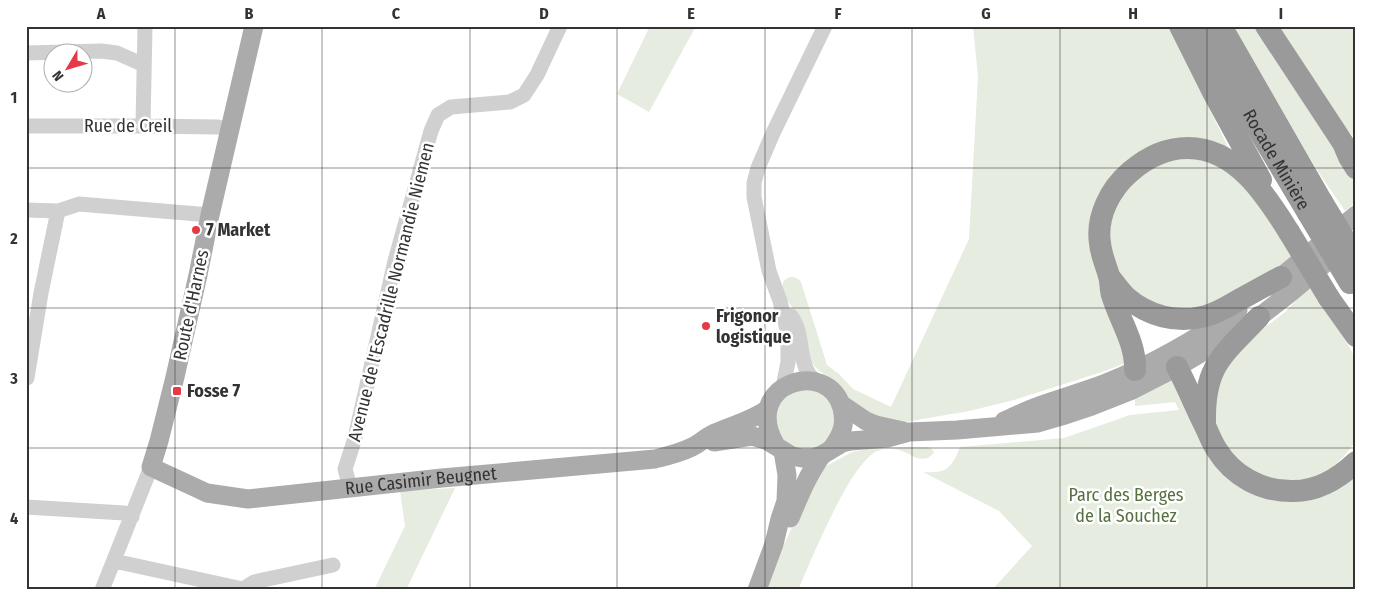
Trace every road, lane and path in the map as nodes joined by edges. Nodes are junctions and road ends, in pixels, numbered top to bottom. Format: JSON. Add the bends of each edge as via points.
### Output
{"nodes":[{"id":1,"x":145,"y":26,"type":"edge"},
{"id":2,"x":254,"y":26,"type":"edge"},
{"id":3,"x":560,"y":26,"type":"edge"},
{"id":4,"x":825,"y":26,"type":"edge"},
{"id":5,"x":1180,"y":26,"type":"edge"},
{"id":6,"x":1200,"y":26,"type":"edge"},
{"id":7,"x":1221,"y":26,"type":"edge"},
{"id":8,"x":1266,"y":26,"type":"edge"},
{"id":9,"x":26,"y":52,"type":"edge"},
{"id":10,"x":144,"y":65,"type":"junction"},
{"id":11,"x":26,"y":126,"type":"edge"},
{"id":12,"x":143,"y":126,"type":"junction"},
{"id":13,"x":230,"y":130,"type":"junction"},
{"id":14,"x":1350,"y":148,"type":"edge"},
{"id":15,"x":1356,"y":168,"type":"edge"},
{"id":16,"x":1315,"y":208,"type":"junction"},
{"id":17,"x":26,"y":210,"type":"edge"},
{"id":18,"x":1276,"y":210,"type":"junction"},
{"id":19,"x":58,"y":211,"type":"junction"},
{"id":20,"x":1356,"y":215,"type":"edge"},
{"id":21,"x":210,"y":216,"type":"junction"},
{"id":22,"x":1356,"y":237,"type":"edge"},
{"id":23,"x":1356,"y":258,"type":"edge"},
{"id":24,"x":1109,"y":277,"type":"junction"},
{"id":25,"x":1281,"y":277,"type":"junction"},
{"id":26,"x":1353,"y":287,"type":"edge"},
{"id":27,"x":33,"y":293,"type":"edge"},
{"id":28,"x":780,"y":300,"type":"junction"},
{"id":29,"x":1259,"y":317,"type":"junction"},
{"id":30,"x":1354,"y":335,"type":"edge"},
{"id":31,"x":1144,"y":366,"type":"junction"},
{"id":32,"x":1177,"y":366,"type":"junction"},
{"id":33,"x":27,"y":378,"type":"edge"},
{"id":34,"x":817,"y":383,"type":"junction"},
{"id":35,"x":783,"y":387,"type":"junction"},
{"id":36,"x":1111,"y":399,"type":"junction"},
{"id":37,"x":841,"y":404,"type":"junction"},
{"id":38,"x":768,"y":409,"type":"junction"},
{"id":39,"x":1205,"y":426,"type":"junction"},
{"id":40,"x":992,"y":427,"type":"junction"},
{"id":41,"x":909,"y":432,"type":"junction"},
{"id":42,"x":693,"y":446,"type":"junction"},
{"id":43,"x":779,"y":448,"type":"junction"},
{"id":44,"x":827,"y":451,"type":"junction"},
{"id":45,"x":1356,"y":462,"type":"edge"},
{"id":46,"x":151,"y":467,"type":"junction"},
{"id":47,"x":350,"y":487,"type":"junction"},
{"id":48,"x":26,"y":507,"type":"edge"},
{"id":49,"x":132,"y":517,"type":"junction"},
{"id":50,"x":774,"y":544,"type":"junction"},
{"id":51,"x":114,"y":562,"type":"junction"},
{"id":52,"x":333,"y":565,"type":"dead end"},
{"id":53,"x":243,"y":589,"type":"edge"},
{"id":54,"x":102,"y":590,"type":"edge"},
{"id":55,"x":757,"y":590,"type":"edge"}],
"edges":[{"from":1,"to":10,"type":"street"},
{"from":2,"to":13,"type":"main road","name":"Route d'Harnes"},
{"from":3,"to":47,"type":"street","name":"Avenue de l'Escadrille Normandie Niemen","via":[[524,95],[510,102],[451,107],[438,115],[431,130],[395,260],[355,438],[345,469]]},
{"from":4,"to":28,"type":"street","via":[[773,133],[754,183],[765,254]]},
{"from":5,"to":18,"type":"highway"},
{"from":6,"to":16,"type":"highway","name":"Rocade Minière","via":[[1255,124]]},
{"from":7,"to":16,"type":"highway","name":"Rocade Minière"},
{"from":8,"to":14,"type":"highway"},
{"from":9,"to":10,"type":"street","via":[[101,51],[118,53]]},
{"from":10,"to":12,"type":"street"},
{"from":11,"to":12,"type":"street","name":"Rue de Creil"},
{"from":12,"to":13,"type":"street","name":"Rue de Creil"},
{"from":13,"to":21,"type":"main road","name":"Route d'Harnes"},
{"from":14,"to":15,"type":"highway","via":[[1349,157]]},
{"from":16,"to":23,"type":"highway","name":"Rocade Minière","bridge":true},
{"from":16,"to":26,"type":"highway","name":"Rocade Minière","bridge":true},
{"from":17,"to":19,"type":"street"},
{"from":18,"to":24,"type":"highway","via":[[1255,183],[1226,159],[1198,148],[1160,153],[1127,175],[1109,197],[1100,224],[1099,241]]},
{"from":18,"to":30,"type":"highway","bridge":true},
{"from":19,"to":21,"type":"street","via":[[79,204]]},
{"from":19,"to":27,"type":"street"},
{"from":20,"to":25,"type":"main road"},
{"from":21,"to":46,"type":"main road","name":"Route d'Harnes","via":[[175,377]]},
{"from":22,"to":29,"type":"main road"},
{"from":24,"to":25,"type":"highway","via":[[1124,296],[1140,308],[1158,316],[1191,319],[1219,311]]},
{"from":24,"to":31,"type":"highway","via":[[1135,358]]},
{"from":25,"to":31,"type":"main road","via":[[1210,329]]},
{"from":27,"to":33,"type":"street"},
{"from":28,"to":34,"type":"street","via":[[794,320],[808,373]]},
{"from":28,"to":35,"type":"street","via":[[789,352]]},
{"from":29,"to":32,"type":"main road"},
{"from":29,"to":39,"type":"highway","via":[[1224,353],[1212,371],[1206,395]]},
{"from":31,"to":32,"type":"main road","via":[[1171,363]]},
{"from":31,"to":36,"type":"main road"},
{"from":31,"to":40,"type":"main road","via":[[1104,384],[1037,406]]},
{"from":32,"to":36,"type":"main road"},
{"from":32,"to":39,"type":"highway"},
{"from":34,"to":35,"type":"main road","via":[[800,381]]},
{"from":34,"to":37,"type":"main road","via":[[835,394]]},
{"from":35,"to":38,"type":"main road"},
{"from":36,"to":40,"type":"main road","via":[[1038,423]]},
{"from":37,"to":41,"type":"main road","via":[[876,425]]},
{"from":37,"to":44,"type":"main road","via":[[844,427],[840,438]]},
{"from":38,"to":42,"type":"main road","via":[[713,433]]},
{"from":38,"to":43,"type":"main road","via":[[769,433]]},
{"from":39,"to":45,"type":"highway","via":[[1217,450],[1235,471],[1271,489],[1312,489],[1337,478]]},
{"from":40,"to":41,"type":"main road"},
{"from":41,"to":44,"type":"main road","via":[[842,443]]},
{"from":42,"to":43,"type":"main road","via":[[752,436]]},
{"from":42,"to":47,"type":"main road","name":"Rue Casimir Beugnet","via":[[654,459]]},
{"from":43,"to":44,"type":"main road","via":[[802,458],[812,458]]},
{"from":43,"to":50,"type":"main road","via":[[787,475],[786,501]]},
{"from":44,"to":50,"type":"main road","via":[[815,464]]},
{"from":46,"to":47,"type":"main road","name":"Rue Casimir Beugnet","via":[[200,490],[248,499]]},
{"from":46,"to":49,"type":"street"},
{"from":48,"to":49,"type":"street","via":[[124,512]]},
{"from":49,"to":51,"type":"street"},
{"from":50,"to":55,"type":"main road"},
{"from":51,"to":53,"type":"street"},
{"from":51,"to":54,"type":"street"},
{"from":52,"to":53,"type":"street","via":[[254,582]]}]}
